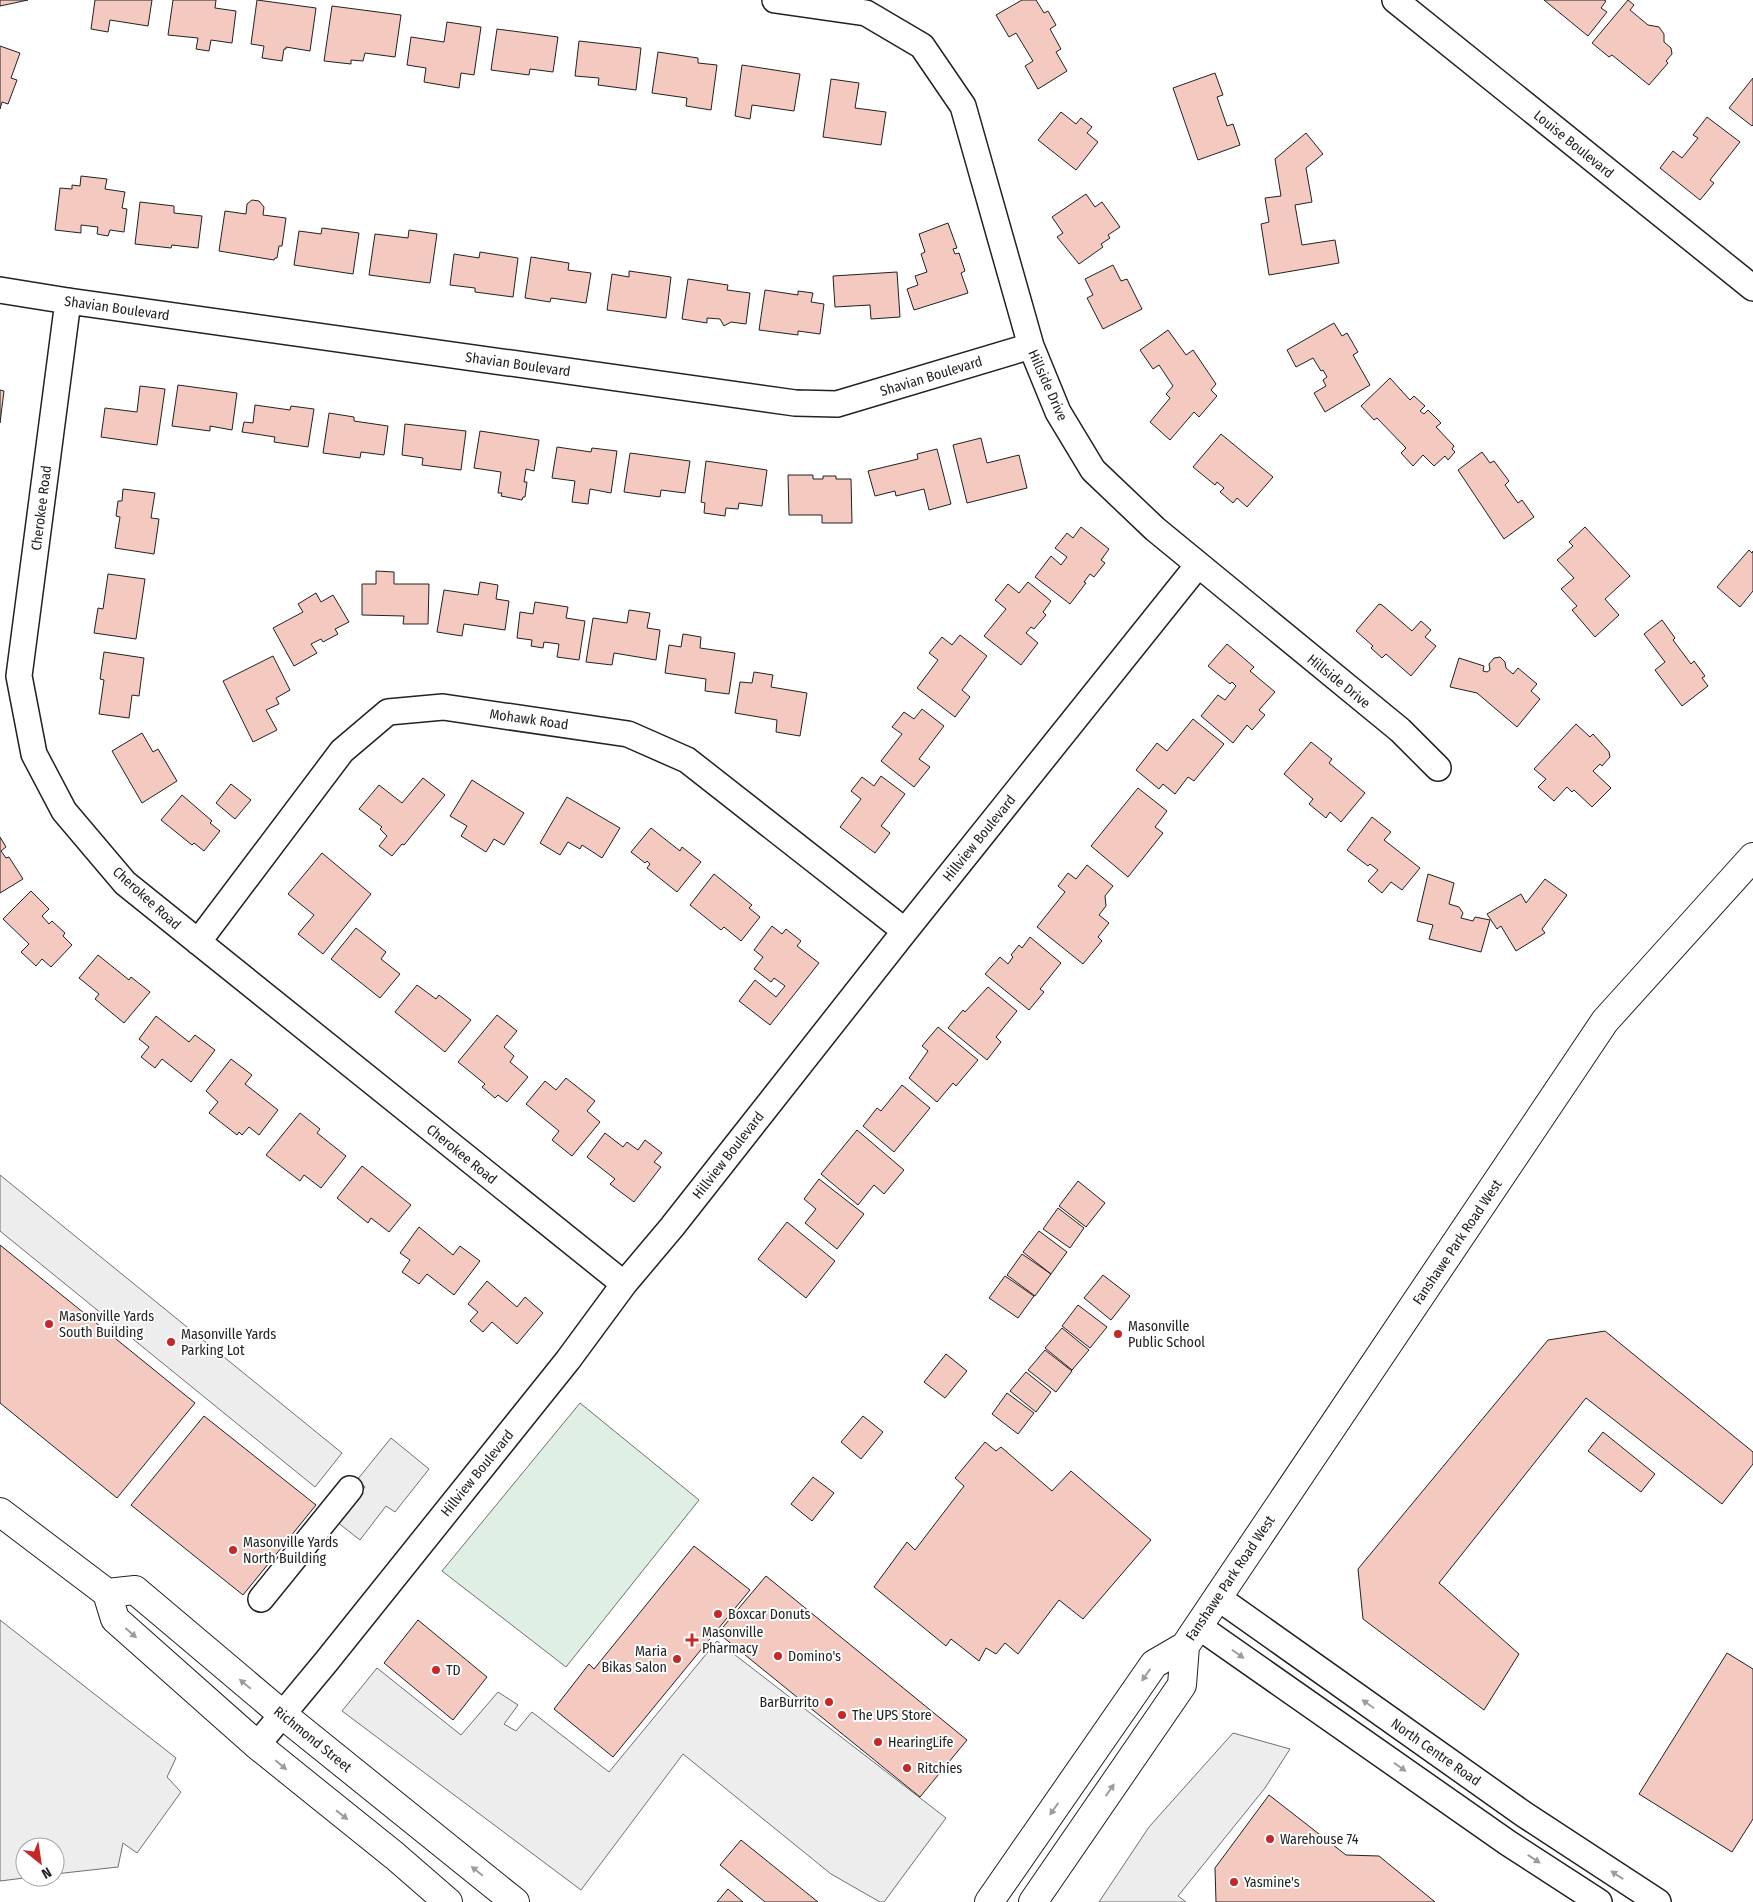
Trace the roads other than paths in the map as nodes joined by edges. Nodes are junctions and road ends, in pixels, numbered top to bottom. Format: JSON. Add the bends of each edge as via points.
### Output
{"nodes":[{"id":1,"x":775,"y":0,"type":"edge"},
{"id":2,"x":1395,"y":0,"type":"edge"},
{"id":3,"x":1749,"y":276,"type":"edge"},
{"id":4,"x":0,"y":290,"type":"edge"},
{"id":5,"x":68,"y":301,"type":"junction"},
{"id":6,"x":1031,"y":346,"type":"junction"},
{"id":7,"x":1198,"y":565,"type":"junction"},
{"id":8,"x":1438,"y":768,"type":"dead end"},
{"id":9,"x":1753,"y":857,"type":"edge"},
{"id":10,"x":904,"y":931,"type":"junction"},
{"id":11,"x":198,"y":942,"type":"junction"},
{"id":12,"x":624,"y":1284,"type":"junction"},
{"id":13,"x":350,"y":1490,"type":"dead end"},
{"id":14,"x":0,"y":1512,"type":"edge"},
{"id":15,"x":107,"y":1593,"type":"junction"},
{"id":16,"x":1217,"y":1597,"type":"junction"},
{"id":17,"x":261,"y":1600,"type":"dead end"},
{"id":18,"x":1192,"y":1636,"type":"junction"},
{"id":19,"x":282,"y":1715,"type":"junction"},
{"id":20,"x":257,"y":1745,"type":"junction"},
{"id":21,"x":448,"y":1902,"type":"edge"},
{"id":22,"x":515,"y":1902,"type":"edge"},
{"id":23,"x":989,"y":1902,"type":"edge"},
{"id":24,"x":1033,"y":1902,"type":"edge"},
{"id":25,"x":1599,"y":1902,"type":"edge"},
{"id":26,"x":1658,"y":1902,"type":"edge"}],
"edges":[{"from":1,"to":6,"type":"street","name":"Hillside Drive","via":[[866,13],[922,46],[963,106]]},
{"from":2,"to":3,"type":"street","name":"Louise Boulevard"},
{"from":4,"to":5,"type":"street","name":"Shavian Boulevard"},
{"from":5,"to":6,"type":"street","name":"Shavian Boulevard","via":[[795,403],[837,404]]},
{"from":5,"to":11,"type":"street","name":"Cherokee Road","via":[[19,676],[34,754],[64,811],[125,883]]},
{"from":6,"to":7,"type":"street","name":"Hillside Drive","via":[[1058,412],[1093,470]]},
{"from":7,"to":8,"type":"street","name":"Hillside Drive","via":[[1400,730]]},
{"from":7,"to":10,"type":"street","name":"Hillview Boulevard"},
{"from":9,"to":16,"type":"main road","name":"Fanshawe Park Road West","via":[[1604,1021]]},
{"from":10,"to":11,"type":"street","name":"Mohawk Road","via":[[687,760],[628,734],[442,707],[388,712],[342,751]]},
{"from":10,"to":12,"type":"street","name":"Hillview Boulevard"},
{"from":11,"to":12,"type":"street","name":"Cherokee Road"},
{"from":12,"to":19,"type":"street","name":"Hillview Boulevard","via":[[562,1368]]},
{"from":13,"to":17,"type":"street"},
{"from":14,"to":15,"type":"main road"},
{"from":19,"to":15,"type":"main road","name":"Richmond Street","one_way":true,"via":[[135,1590]]},
{"from":15,"to":20,"type":"main road","one_way":true,"via":[[115,1619]]},
{"from":16,"to":18,"type":"main road","name":"Fanshawe Park Road West"},
{"from":26,"to":16,"type":"street","name":"North Centre Road","one_way":true,"via":[[1525,1815]]},
{"from":18,"to":23,"type":"main road","name":"Fanshawe Park Road West","one_way":true,"via":[[1154,1664]]},
{"from":24,"to":18,"type":"main road","name":"Fanshawe Park Road West","one_way":true,"via":[[1182,1685]]},
{"from":18,"to":25,"type":"street","one_way":true},
{"from":19,"to":20,"type":"street","name":"Hillview Boulevard"},
{"from":22,"to":19,"type":"main road","name":"Richmond Street","one_way":true},
{"from":20,"to":21,"type":"main road","one_way":true}]}
